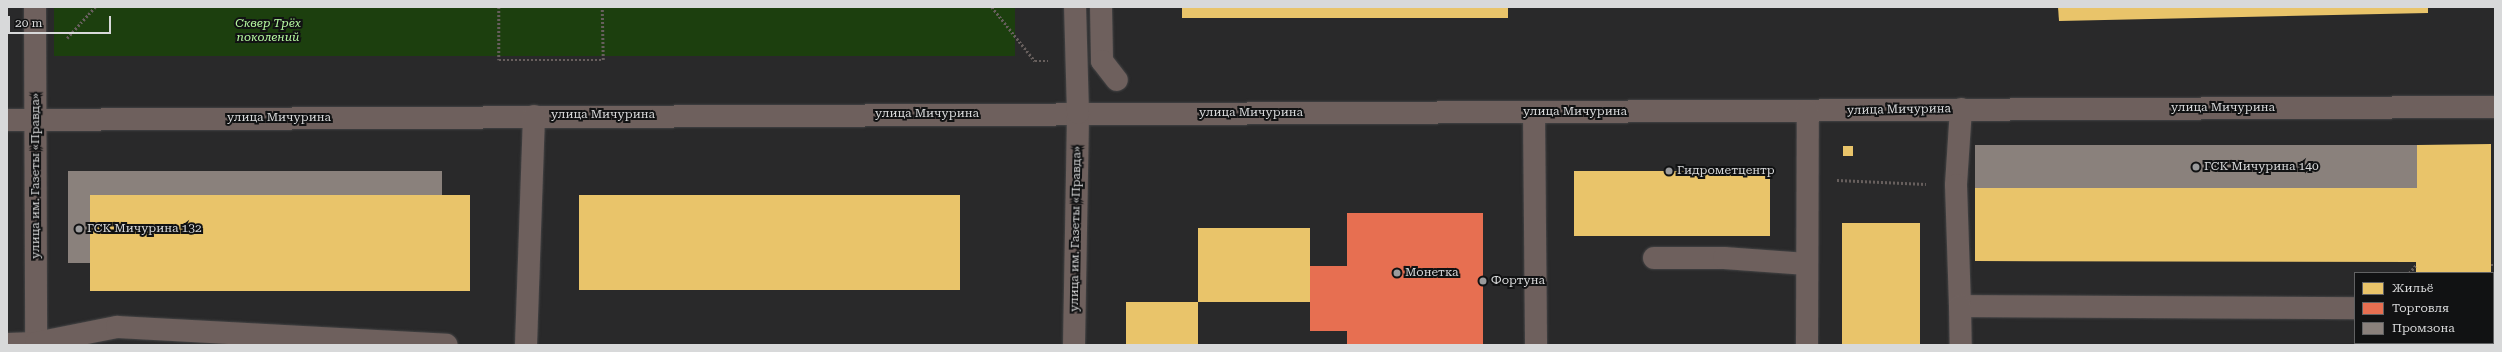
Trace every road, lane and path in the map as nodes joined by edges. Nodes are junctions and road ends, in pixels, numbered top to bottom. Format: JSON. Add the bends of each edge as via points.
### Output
{"nodes":[{"id":1,"x":35,"y":7,"type":"edge"},
{"id":2,"x":95,"y":7,"type":"edge"},
{"id":3,"x":499,"y":7,"type":"edge"},
{"id":4,"x":602,"y":7,"type":"edge"},
{"id":5,"x":992,"y":7,"type":"edge"},
{"id":6,"x":1075,"y":7,"type":"edge"},
{"id":7,"x":1101,"y":7,"type":"edge"},
{"id":8,"x":67,"y":38,"type":"dead end"},
{"id":9,"x":1051,"y":61,"type":"dead end"},
{"id":10,"x":1117,"y":80,"type":"dead end"},
{"id":11,"x":2495,"y":107,"type":"edge"},
{"id":12,"x":1961,"y":109,"type":"junction"},
{"id":13,"x":1808,"y":111,"type":"junction"},
{"id":14,"x":1534,"y":112,"type":"junction"},
{"id":15,"x":1078,"y":113,"type":"junction"},
{"id":16,"x":534,"y":116,"type":"junction"},
{"id":17,"x":7,"y":120,"type":"edge"},
{"id":18,"x":36,"y":120,"type":"junction"},
{"id":19,"x":1807,"y":179,"type":"junction"},
{"id":20,"x":1956,"y":185,"type":"junction"},
{"id":21,"x":1654,"y":258,"type":"dead end"},
{"id":22,"x":1807,"y":264,"type":"junction"},
{"id":23,"x":2416,"y":265,"type":"dead end"},
{"id":24,"x":2491,"y":265,"type":"dead end"},
{"id":25,"x":2495,"y":265,"type":"edge"},
{"id":26,"x":2410,"y":272,"type":"edge"},
{"id":27,"x":1960,"y":306,"type":"junction"},
{"id":28,"x":2354,"y":308,"type":"edge"},
{"id":29,"x":7,"y":344,"type":"edge"},
{"id":30,"x":36,"y":344,"type":"edge"},
{"id":31,"x":447,"y":345,"type":"edge"},
{"id":32,"x":526,"y":345,"type":"edge"},
{"id":33,"x":1074,"y":345,"type":"edge"},
{"id":34,"x":1536,"y":345,"type":"edge"},
{"id":35,"x":1807,"y":345,"type":"edge"},
{"id":36,"x":1961,"y":345,"type":"edge"}],
"edges":[{"from":1,"to":18,"type":"street","name":"улица им. Газеты «Правда»"},
{"from":2,"to":8,"type":"path"},
{"from":3,"to":4,"type":"path","via":[[499,60],[603,60]]},
{"from":5,"to":9,"type":"path","via":[[1035,61]]},
{"from":6,"to":15,"type":"street","name":"улица им. Газеты «Правда»"},
{"from":7,"to":10,"type":"street","via":[[1102,61]]},
{"from":11,"to":12,"type":"street","name":"улица Мичурина"},
{"from":12,"to":13,"type":"street","name":"улица Мичурина"},
{"from":12,"to":20,"type":"street"},
{"from":13,"to":14,"type":"street","name":"улица Мичурина"},
{"from":13,"to":19,"type":"street"},
{"from":14,"to":15,"type":"street","name":"улица Мичурина"},
{"from":14,"to":34,"type":"street"},
{"from":15,"to":16,"type":"street","name":"улица Мичурина"},
{"from":15,"to":33,"type":"street","name":"улица им. Газеты «Правда»"},
{"from":16,"to":18,"type":"street","name":"улица Мичурина"},
{"from":16,"to":32,"type":"street"},
{"from":17,"to":18,"type":"street","name":"улица Мичурина"},
{"from":18,"to":30,"type":"street","name":"улица им. Газеты «Правда»"},
{"from":19,"to":20,"type":"path"},
{"from":19,"to":22,"type":"street"},
{"from":20,"to":27,"type":"street"},
{"from":21,"to":22,"type":"street","via":[[1724,258]]},
{"from":22,"to":35,"type":"street"},
{"from":23,"to":26,"type":"path"},
{"from":24,"to":25,"type":"path"},
{"from":27,"to":28,"type":"street"},
{"from":27,"to":36,"type":"street"},
{"from":29,"to":30,"type":"street"},
{"from":30,"to":31,"type":"street","via":[[117,327]]}]}
